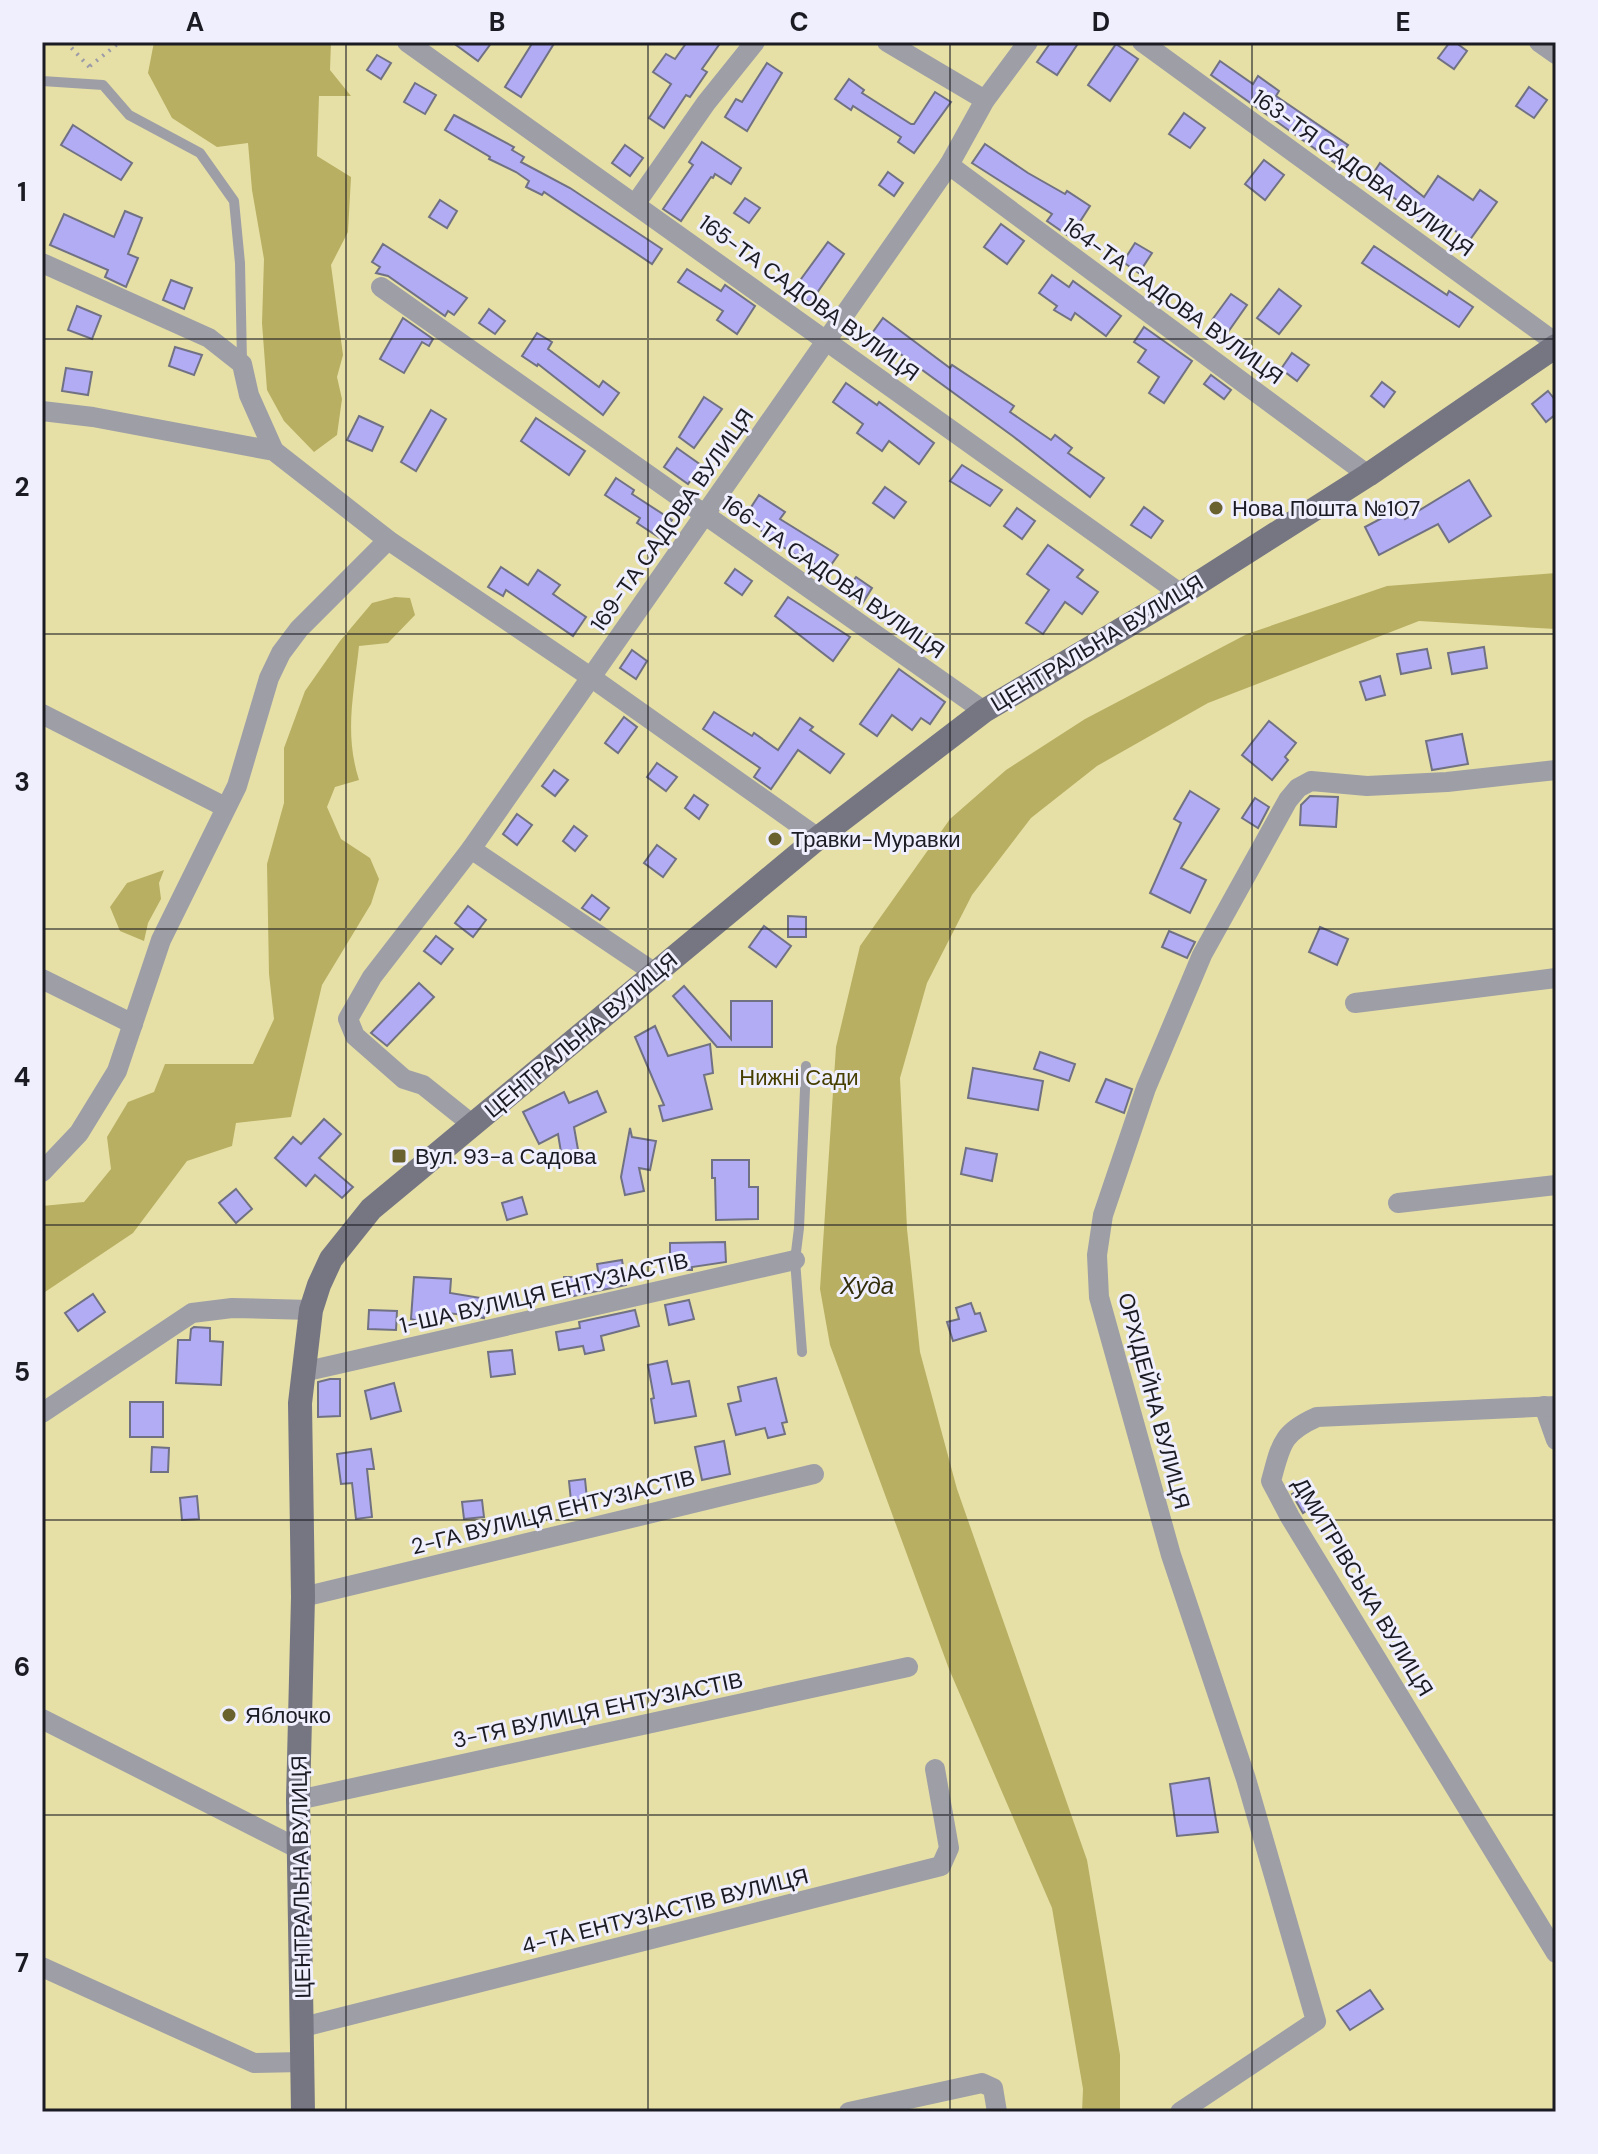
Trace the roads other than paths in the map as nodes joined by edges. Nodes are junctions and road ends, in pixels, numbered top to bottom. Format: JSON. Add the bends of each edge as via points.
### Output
{"nodes":[{"id":1,"x":407,"y":42,"type":"edge"},
{"id":2,"x":755,"y":42,"type":"edge"},
{"id":3,"x":887,"y":42,"type":"edge"},
{"id":4,"x":1028,"y":42,"type":"edge"},
{"id":5,"x":1142,"y":42,"type":"edge"},
{"id":6,"x":1539,"y":42,"type":"edge"},
{"id":7,"x":1556,"y":54,"type":"edge"},
{"id":8,"x":42,"y":81,"type":"edge"},
{"id":9,"x":985,"y":100,"type":"junction"},
{"id":10,"x":949,"y":165,"type":"junction"},
{"id":11,"x":636,"y":203,"type":"junction"},
{"id":12,"x":42,"y":263,"type":"edge"},
{"id":13,"x":381,"y":287,"type":"dead end"},
{"id":14,"x":826,"y":341,"type":"junction"},
{"id":15,"x":1556,"y":345,"type":"edge"},
{"id":16,"x":242,"y":364,"type":"junction"},
{"id":17,"x":42,"y":411,"type":"edge"},
{"id":18,"x":274,"y":451,"type":"junction"},
{"id":19,"x":1368,"y":475,"type":"junction"},
{"id":20,"x":703,"y":515,"type":"junction"},
{"id":21,"x":388,"y":540,"type":"junction"},
{"id":22,"x":1181,"y":594,"type":"junction"},
{"id":23,"x":592,"y":678,"type":"junction"},
{"id":24,"x":984,"y":711,"type":"junction"},
{"id":25,"x":42,"y":714,"type":"edge"},
{"id":26,"x":1556,"y":770,"type":"edge"},
{"id":27,"x":225,"y":807,"type":"junction"},
{"id":28,"x":818,"y":838,"type":"junction"},
{"id":29,"x":471,"y":849,"type":"junction"},
{"id":30,"x":655,"y":973,"type":"junction"},
{"id":31,"x":1556,"y":978,"type":"edge"},
{"id":32,"x":42,"y":979,"type":"edge"},
{"id":33,"x":1355,"y":1003,"type":"dead end"},
{"id":34,"x":133,"y":1024,"type":"junction"},
{"id":35,"x":806,"y":1066,"type":"dead end"},
{"id":36,"x":473,"y":1125,"type":"junction"},
{"id":37,"x":42,"y":1172,"type":"edge"},
{"id":38,"x":1556,"y":1185,"type":"edge"},
{"id":39,"x":1398,"y":1203,"type":"dead end"},
{"id":40,"x":795,"y":1260,"type":"junction"},
{"id":41,"x":311,"y":1310,"type":"junction"},
{"id":42,"x":802,"y":1352,"type":"dead end"},
{"id":43,"x":303,"y":1372,"type":"junction"},
{"id":44,"x":1550,"y":1406,"type":"edge"},
{"id":45,"x":42,"y":1413,"type":"edge"},
{"id":46,"x":1556,"y":1440,"type":"edge"},
{"id":47,"x":814,"y":1474,"type":"dead end"},
{"id":48,"x":303,"y":1597,"type":"junction"},
{"id":49,"x":908,"y":1667,"type":"dead end"},
{"id":50,"x":42,"y":1719,"type":"edge"},
{"id":51,"x":935,"y":1769,"type":"dead end"},
{"id":52,"x":298,"y":1800,"type":"junction"},
{"id":53,"x":299,"y":1849,"type":"junction"},
{"id":54,"x":1556,"y":1953,"type":"edge"},
{"id":55,"x":42,"y":1967,"type":"edge"},
{"id":56,"x":303,"y":2027,"type":"junction"},
{"id":57,"x":303,"y":2062,"type":"junction"},
{"id":58,"x":303,"y":2112,"type":"edge"},
{"id":59,"x":849,"y":2112,"type":"edge"},
{"id":60,"x":997,"y":2112,"type":"edge"},
{"id":61,"x":1180,"y":2112,"type":"edge"}],
"edges":[{"from":1,"to":11,"type":"street","name":"165-ТА САДОВА ВУЛИЦЯ"},
{"from":2,"to":11,"type":"street"},
{"from":3,"to":9,"type":"street"},
{"from":4,"to":9,"type":"street","name":"169-ТА САДОВА ВУЛИЦЯ"},
{"from":5,"to":15,"type":"street","name":"163-ТЯ САДОВА ВУЛИЦЯ"},
{"from":6,"to":7,"type":"street"},
{"from":8,"to":16,"type":"lane","via":[[103,85],[129,115],[200,153],[234,201]]},
{"from":9,"to":10,"type":"street","name":"169-ТА САДОВА ВУЛИЦЯ"},
{"from":10,"to":14,"type":"street","name":"169-ТА САДОВА ВУЛИЦЯ"},
{"from":10,"to":19,"type":"street","name":"164-ТА САДОВА ВУЛИЦЯ"},
{"from":11,"to":14,"type":"street","name":"165-ТА САДОВА ВУЛИЦЯ"},
{"from":12,"to":16,"type":"street","via":[[209,338]]},
{"from":13,"to":20,"type":"street","name":"166-ТА САДОВА ВУЛИЦЯ"},
{"from":14,"to":20,"type":"street","name":"169-ТА САДОВА ВУЛИЦЯ"},
{"from":14,"to":22,"type":"street","name":"165-ТА САДОВА ВУЛИЦЯ"},
{"from":15,"to":19,"type":"street","name":"ЦЕНТРАЛЬНА ВУЛИЦЯ"},
{"from":16,"to":18,"type":"street","via":[[249,395]]},
{"from":17,"to":18,"type":"street"},
{"from":18,"to":21,"type":"street"},
{"from":19,"to":22,"type":"street","name":"ЦЕНТРАЛЬНА ВУЛИЦЯ"},
{"from":20,"to":23,"type":"street","name":"169-ТА САДОВА ВУЛИЦЯ"},
{"from":20,"to":24,"type":"street","name":"166-ТА САДОВА ВУЛИЦЯ"},
{"from":21,"to":23,"type":"street"},
{"from":21,"to":27,"type":"street","via":[[281,653],[237,786]]},
{"from":22,"to":24,"type":"street","name":"ЦЕНТРАЛЬНА ВУЛИЦЯ"},
{"from":23,"to":28,"type":"street"},
{"from":23,"to":29,"type":"street","name":"169-ТА САДОВА ВУЛИЦЯ"},
{"from":24,"to":28,"type":"street","name":"ЦЕНТРАЛЬНА ВУЛИЦЯ"},
{"from":25,"to":27,"type":"street"},
{"from":26,"to":61,"type":"street","name":"ОРХІДЕЙНА ВУЛИЦЯ","via":[[1367,786],[1311,781],[1298,788],[1202,955],[1146,1088],[1103,1215],[1097,1255],[1099,1297],[1171,1555],[1246,1779],[1316,2021]]},
{"from":27,"to":34,"type":"street","via":[[161,940]]},
{"from":28,"to":30,"type":"street","name":"ЦЕНТРАЛЬНА ВУЛИЦЯ"},
{"from":29,"to":30,"type":"street"},
{"from":29,"to":36,"type":"street","name":"169-ТА САДОВА ВУЛИЦЯ","via":[[372,977],[348,1019],[355,1036],[404,1079],[423,1085]]},
{"from":30,"to":36,"type":"street","name":"ЦЕНТРАЛЬНА ВУЛИЦЯ"},
{"from":31,"to":33,"type":"street"},
{"from":32,"to":34,"type":"street"},
{"from":34,"to":37,"type":"street","via":[[117,1071],[79,1133]]},
{"from":35,"to":40,"type":"lane"},
{"from":36,"to":41,"type":"street","name":"ЦЕНТРАЛЬНА ВУЛИЦЯ","via":[[348,1234],[331,1259]]},
{"from":38,"to":39,"type":"street"},
{"from":40,"to":42,"type":"lane"},
{"from":40,"to":43,"type":"street","name":"1-ША ВУЛИЦЯ ЕНТУЗІАСТІВ"},
{"from":41,"to":43,"type":"street","name":"ЦЕНТРАЛЬНА ВУЛИЦЯ"},
{"from":41,"to":45,"type":"street","via":[[192,1313]]},
{"from":43,"to":48,"type":"street","name":"ЦЕНТРАЛЬНА ВУЛИЦЯ"},
{"from":44,"to":46,"type":"street"},
{"from":44,"to":54,"type":"street","name":"ДМИТРІВСЬКА ВУЛИЦЯ","via":[[1317,1417],[1282,1442],[1271,1481]]},
{"from":47,"to":48,"type":"street","name":"2-ГА ВУЛИЦЯ ЕНТУЗІАСТІВ"},
{"from":48,"to":52,"type":"street","name":"ЦЕНТРАЛЬНА ВУЛИЦЯ"},
{"from":49,"to":52,"type":"street","name":"3-ТЯ ВУЛИЦЯ ЕНТУЗІАСТІВ"},
{"from":50,"to":53,"type":"street"},
{"from":51,"to":56,"type":"street","name":"4-ТА ЕНТУЗІАСТІВ ВУЛИЦЯ","via":[[949,1848],[941,1866]]},
{"from":52,"to":53,"type":"street","name":"ЦЕНТРАЛЬНА ВУЛИЦЯ"},
{"from":53,"to":56,"type":"street","name":"ЦЕНТРАЛЬНА ВУЛИЦЯ"},
{"from":55,"to":57,"type":"street","via":[[254,2063]]},
{"from":56,"to":57,"type":"street","name":"ЦЕНТРАЛЬНА ВУЛИЦЯ"},
{"from":57,"to":58,"type":"street","name":"ЦЕНТРАЛЬНА ВУЛИЦЯ"},
{"from":59,"to":60,"type":"street","via":[[982,2083],[993,2088]]}]}
